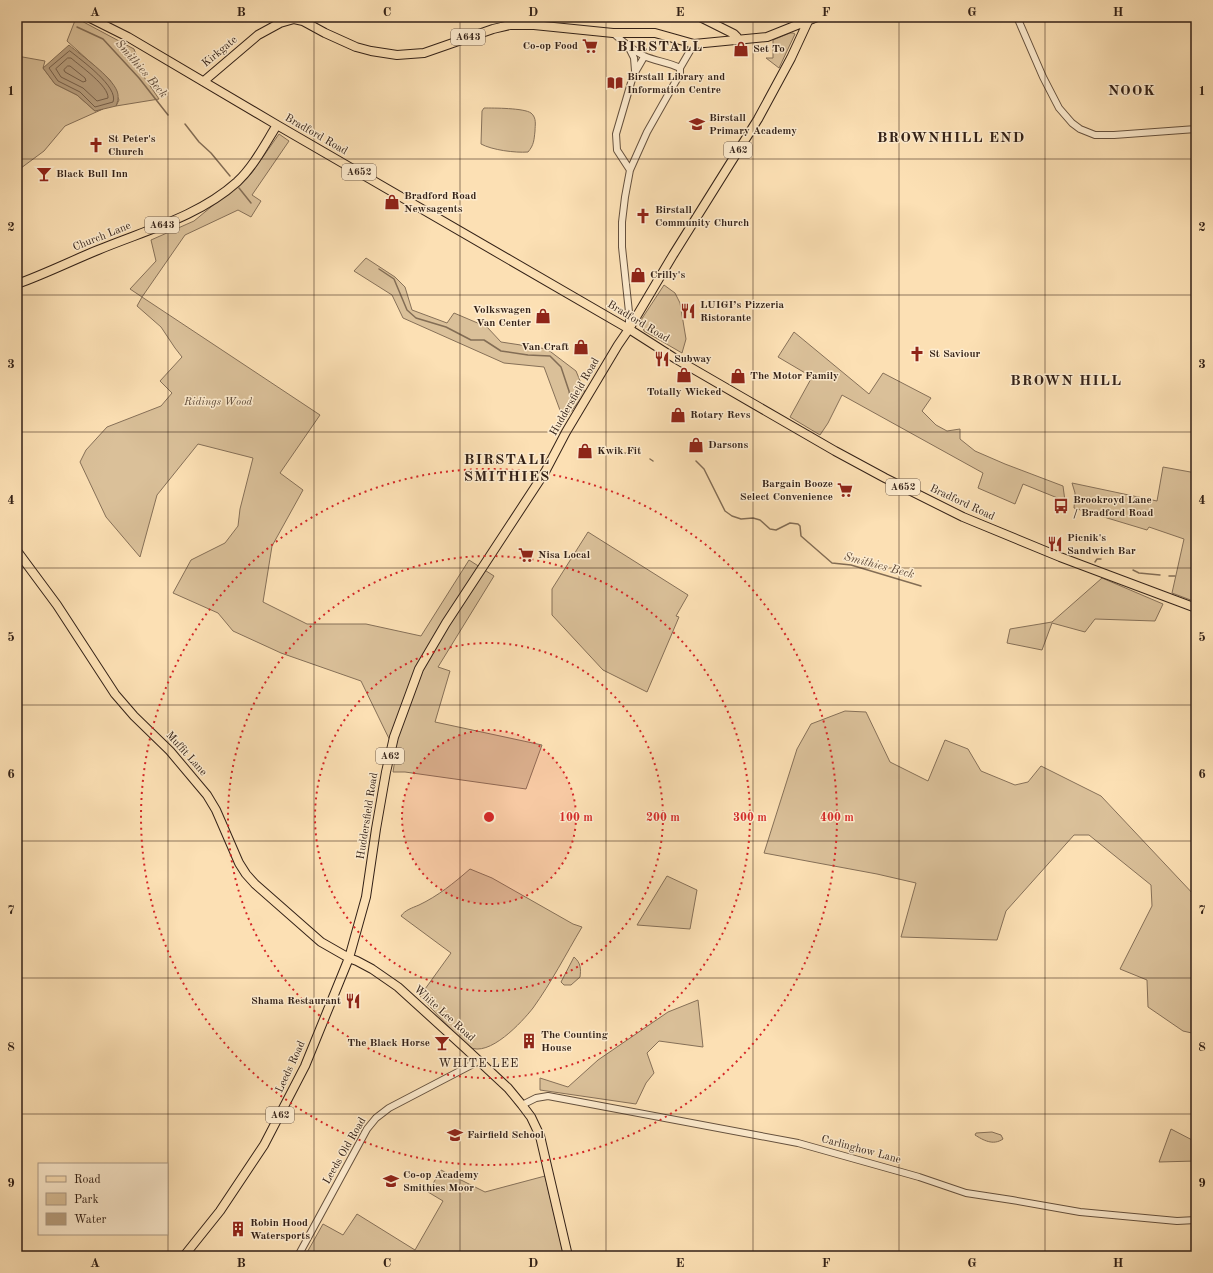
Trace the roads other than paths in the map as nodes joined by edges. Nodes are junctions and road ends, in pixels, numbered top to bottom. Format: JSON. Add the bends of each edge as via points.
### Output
{"nodes":[{"id":1,"x":88,"y":17,"type":"edge"},
{"id":2,"x":528,"y":17,"type":"edge"},
{"id":3,"x":700,"y":17,"type":"edge"},
{"id":4,"x":1017,"y":17,"type":"edge"},
{"id":5,"x":812,"y":18,"type":"edge"},
{"id":6,"x":534,"y":26,"type":"junction"},
{"id":7,"x":613,"y":33,"type":"junction"},
{"id":8,"x":737,"y":40,"type":"junction"},
{"id":9,"x":694,"y":44,"type":"junction"},
{"id":10,"x":629,"y":46,"type":"junction"},
{"id":11,"x":644,"y":56,"type":"junction"},
{"id":12,"x":680,"y":68,"type":"junction"},
{"id":13,"x":635,"y":73,"type":"junction"},
{"id":14,"x":204,"y":81,"type":"junction"},
{"id":15,"x":277,"y":125,"type":"junction"},
{"id":16,"x":1196,"y":129,"type":"edge"},
{"id":17,"x":630,"y":170,"type":"junction"},
{"id":18,"x":17,"y":284,"type":"edge"},
{"id":19,"x":629,"y":329,"type":"junction"},
{"id":20,"x":17,"y":551,"type":"edge"},
{"id":21,"x":1196,"y":608,"type":"edge"},
{"id":22,"x":349,"y":958,"type":"junction"},
{"id":23,"x":479,"y":1061,"type":"junction"},
{"id":24,"x":522,"y":1105,"type":"junction"},
{"id":25,"x":1196,"y":1220,"type":"edge"},
{"id":26,"x":184,"y":1256,"type":"edge"},
{"id":27,"x":298,"y":1256,"type":"edge"},
{"id":28,"x":568,"y":1256,"type":"edge"}],
"edges":[{"from":1,"to":14,"type":"main road","name":"Bradford Road","number":"A652"},
{"from":2,"to":6,"type":"street","via":[[534,22]]},
{"from":3,"to":8,"type":"main road","via":[[734,34]]},
{"from":4,"to":16,"type":"street","via":[[1058,108],[1080,129],[1095,135],[1114,135]]},
{"from":5,"to":8,"type":"main road","number":"A643","via":[[768,37]]},
{"from":5,"to":19,"type":"main road","name":"Huddersfield Road","number":"A62","via":[[758,119]]},
{"from":6,"to":7,"type":"main road","number":"A643"},
{"from":6,"to":14,"type":"main road","name":"Kirkgate","number":"A643","via":[[510,25],[493,29],[412,55],[371,52],[294,19],[280,23],[258,35]]},
{"from":7,"to":9,"type":"main road","number":"A643","via":[[655,33]]},
{"from":7,"to":10,"type":"street"},
{"from":8,"to":9,"type":"main road","number":"A643"},
{"from":9,"to":12,"type":"street"},
{"from":10,"to":11,"type":"street"},
{"from":10,"to":13,"type":"street","via":[[634,58]]},
{"from":11,"to":12,"type":"street"},
{"from":11,"to":13,"type":"street"},
{"from":12,"to":17,"type":"street","via":[[680,74],[647,132]]},
{"from":13,"to":17,"type":"street","via":[[616,134],[617,150]]},
{"from":14,"to":15,"type":"main road","name":"Bradford Road","number":"A652"},
{"from":15,"to":18,"type":"main road","name":"Church Lane","number":"A643","via":[[255,160],[237,181],[212,202]]},
{"from":15,"to":19,"type":"main road","name":"Bradford Road","number":"A652"},
{"from":17,"to":19,"type":"street","via":[[622,222]]},
{"from":19,"to":21,"type":"main road","name":"Bradford Road","number":"A652","via":[[835,451],[962,517]]},
{"from":19,"to":22,"type":"main road","name":"Huddersfield Road","number":"A62","via":[[566,432],[545,472],[446,623],[420,669],[394,737],[366,897]]},
{"from":20,"to":22,"type":"main road","name":"Muffit Lane","via":[[57,605],[115,694],[170,751],[207,795],[246,874],[322,942]]},
{"from":22,"to":23,"type":"main road","name":"White Lee Road","via":[[372,969],[398,987]]},
{"from":22,"to":26,"type":"main road","name":"Leeds Road","number":"A62","via":[[305,1066],[264,1145],[220,1211]]},
{"from":23,"to":24,"type":"main road","name":"White Lee Road"},
{"from":23,"to":27,"type":"street","name":"Leeds Old Road","via":[[402,1100],[376,1118],[367,1129]]},
{"from":24,"to":25,"type":"street","name":"Carlinghow Lane","via":[[536,1098],[548,1096],[798,1143],[966,1193],[1080,1212],[1176,1221]]},
{"from":24,"to":28,"type":"main road","name":"White Lee Road","via":[[540,1136]]}]}
